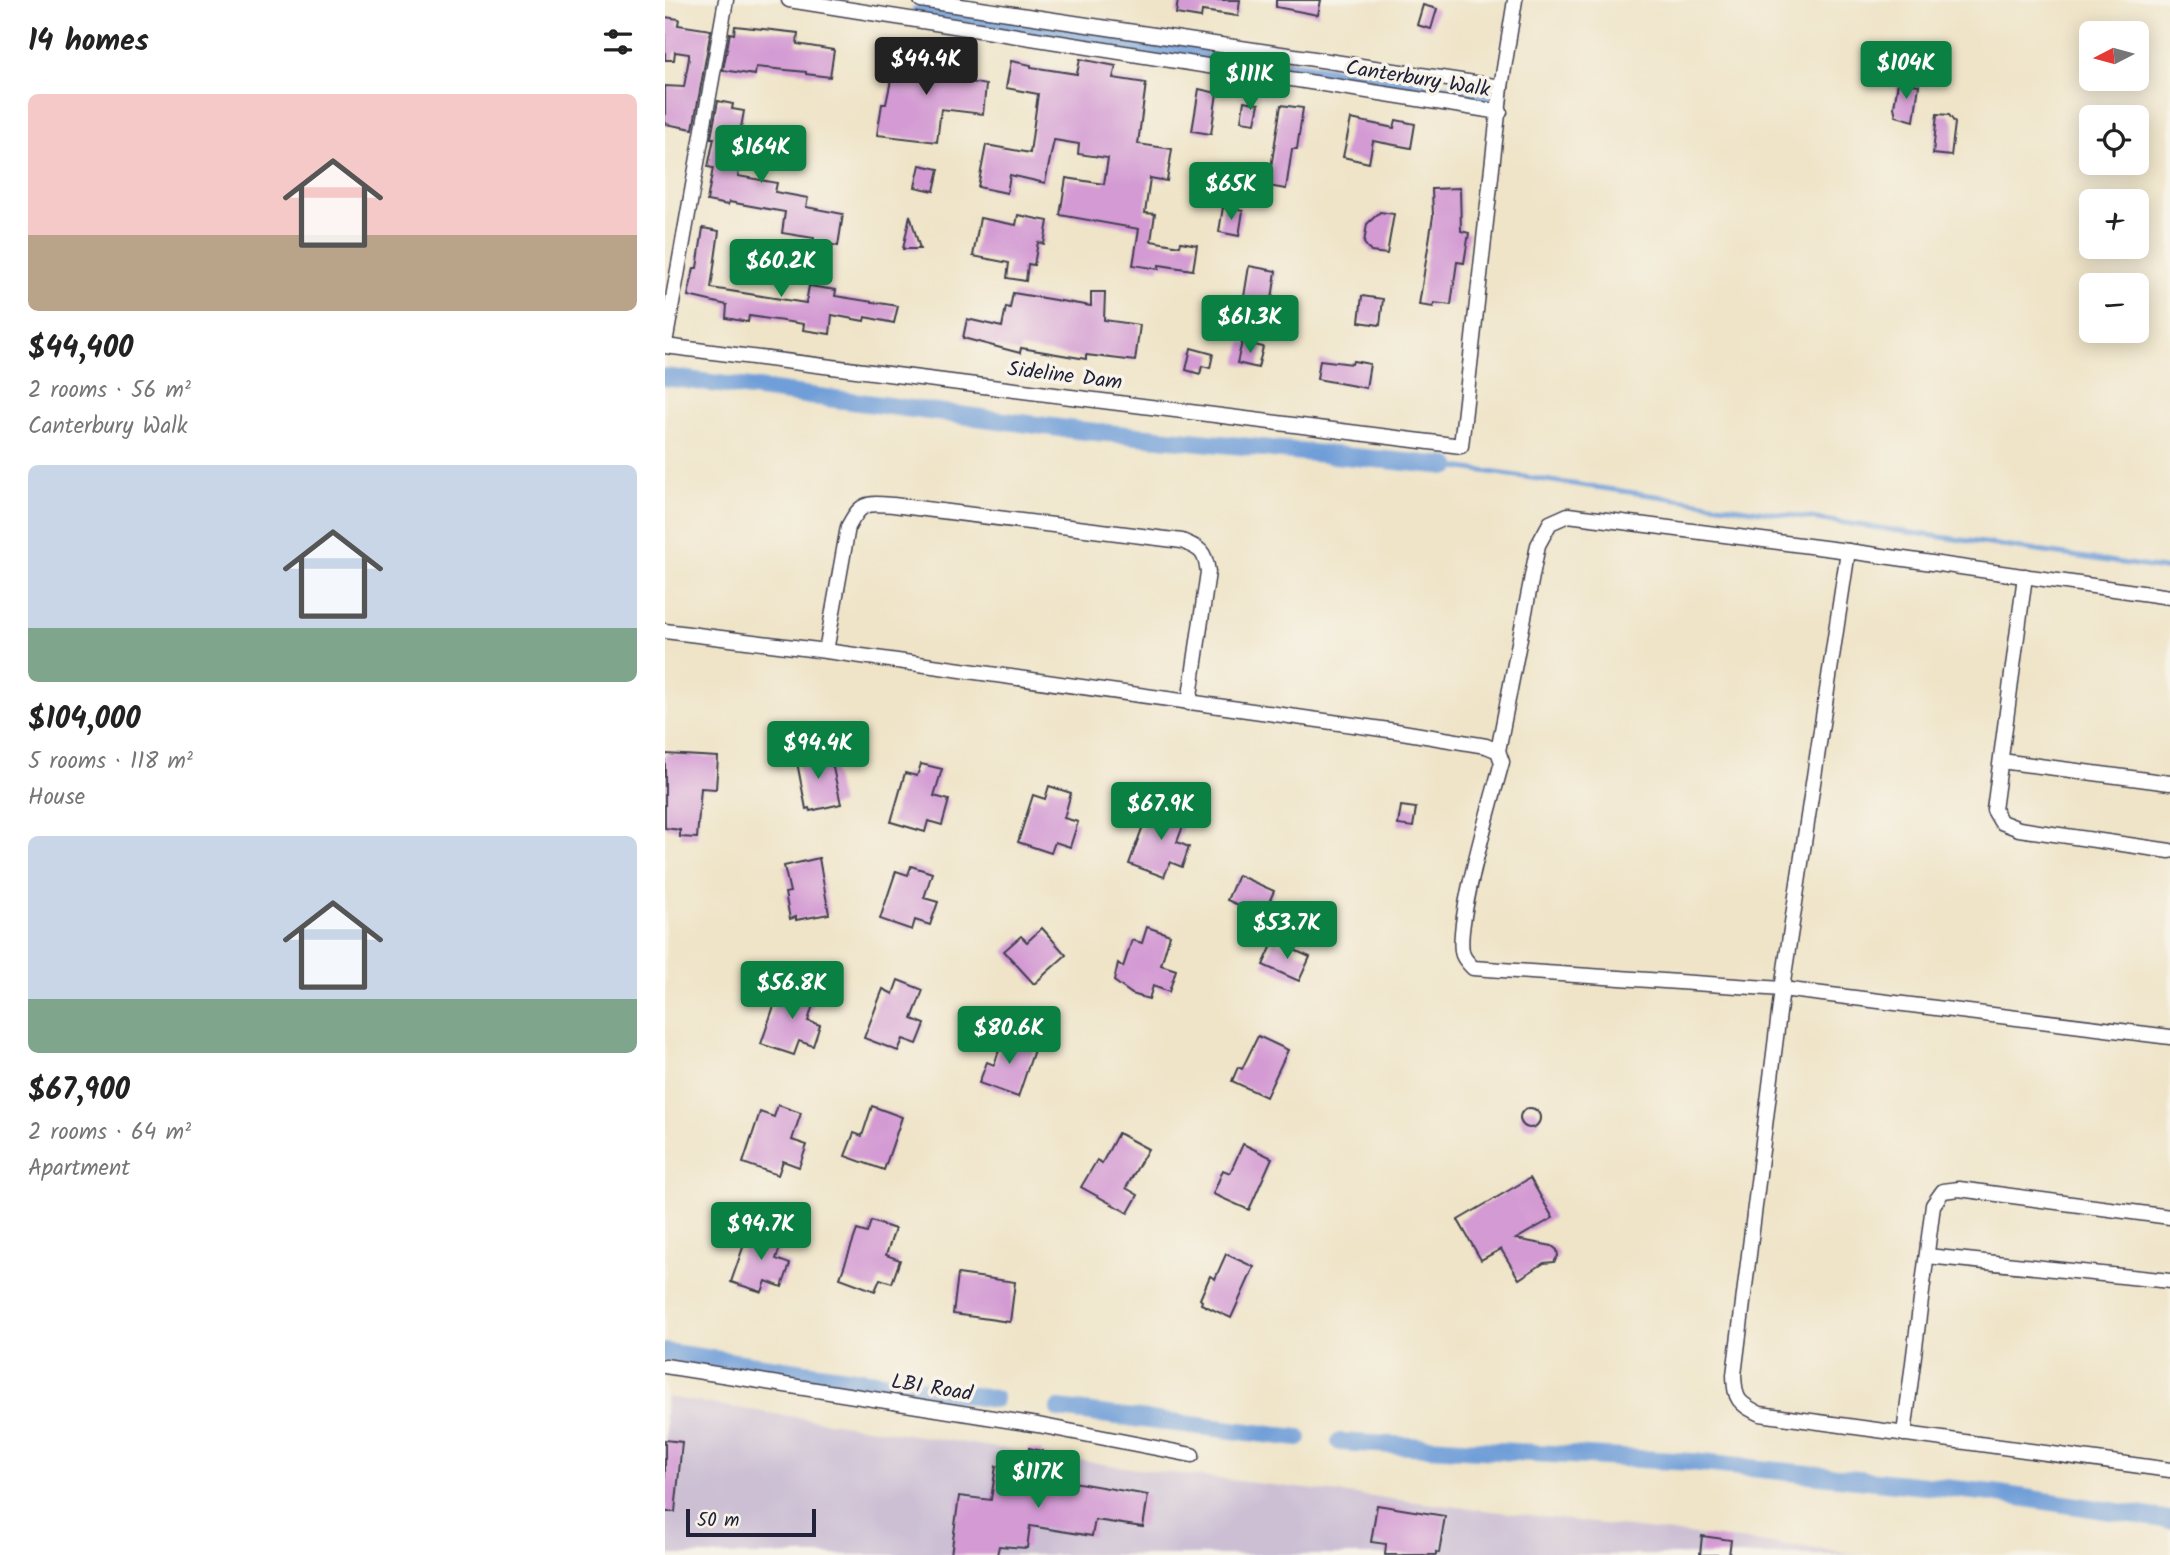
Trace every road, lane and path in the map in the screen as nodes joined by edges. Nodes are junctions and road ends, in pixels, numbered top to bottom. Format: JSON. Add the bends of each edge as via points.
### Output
{"nodes":[{"id":1,"x":726,"y":0,"type":"edge"},
{"id":2,"x":789,"y":0,"type":"edge"},
{"id":3,"x":921,"y":0,"type":"edge"},
{"id":4,"x":1515,"y":0,"type":"edge"},
{"id":5,"x":1501,"y":87,"type":"junction"},
{"id":6,"x":1500,"y":112,"type":"junction"},
{"id":7,"x":665,"y":344,"type":"edge"},
{"id":8,"x":1848,"y":551,"type":"junction"},
{"id":9,"x":2025,"y":576,"type":"junction"},
{"id":10,"x":2170,"y":597,"type":"edge"},
{"id":11,"x":665,"y":631,"type":"edge"},
{"id":12,"x":826,"y":651,"type":"junction"},
{"id":13,"x":1189,"y":703,"type":"junction"},
{"id":14,"x":1498,"y":751,"type":"junction"},
{"id":15,"x":2001,"y":761,"type":"junction"},
{"id":16,"x":2170,"y":783,"type":"edge"},
{"id":17,"x":2170,"y":851,"type":"edge"},
{"id":18,"x":1782,"y":989,"type":"junction"},
{"id":19,"x":2170,"y":1037,"type":"edge"},
{"id":20,"x":2170,"y":1217,"type":"edge"},
{"id":21,"x":1927,"y":1256,"type":"junction"},
{"id":22,"x":2170,"y":1281,"type":"edge"},
{"id":23,"x":665,"y":1366,"type":"edge"},
{"id":24,"x":1905,"y":1434,"type":"junction"},
{"id":25,"x":1192,"y":1455,"type":"dead end"},
{"id":26,"x":2170,"y":1470,"type":"edge"}],
"edges":[{"from":1,"to":7,"type":"street"},
{"from":2,"to":6,"type":"street","name":"Canterbury Walk"},
{"from":3,"to":5,"type":"street"},
{"from":4,"to":5,"type":"street"},
{"from":5,"to":6,"type":"street"},
{"from":6,"to":7,"type":"street","name":"Sideline Dam","via":[[1461,443]]},
{"from":8,"to":9,"type":"street"},
{"from":8,"to":14,"type":"street","via":[[1568,515],[1550,523],[1538,545]]},
{"from":8,"to":18,"type":"street"},
{"from":9,"to":10,"type":"street"},
{"from":9,"to":15,"type":"street"},
{"from":11,"to":12,"type":"street"},
{"from":12,"to":13,"type":"street"},
{"from":12,"to":13,"type":"street","via":[[848,527],[856,511],[867,503],[1182,541],[1199,548],[1208,572]]},
{"from":13,"to":14,"type":"street","via":[[1448,739]]},
{"from":14,"to":18,"type":"street","via":[[1502,762],[1462,929],[1463,955],[1473,968]]},
{"from":15,"to":16,"type":"street"},
{"from":15,"to":17,"type":"street","via":[[1994,810],[2001,822],[2019,830]]},
{"from":18,"to":19,"type":"street"},
{"from":18,"to":24,"type":"street","via":[[1735,1393],[1742,1405],[1760,1414]]},
{"from":20,"to":21,"type":"street","via":[[1959,1189],[1943,1191],[1933,1205]]},
{"from":21,"to":22,"type":"street"},
{"from":21,"to":24,"type":"street"},
{"from":23,"to":25,"type":"street","name":"LBI Road","via":[[1050,1427]]},
{"from":24,"to":26,"type":"street"}]}
